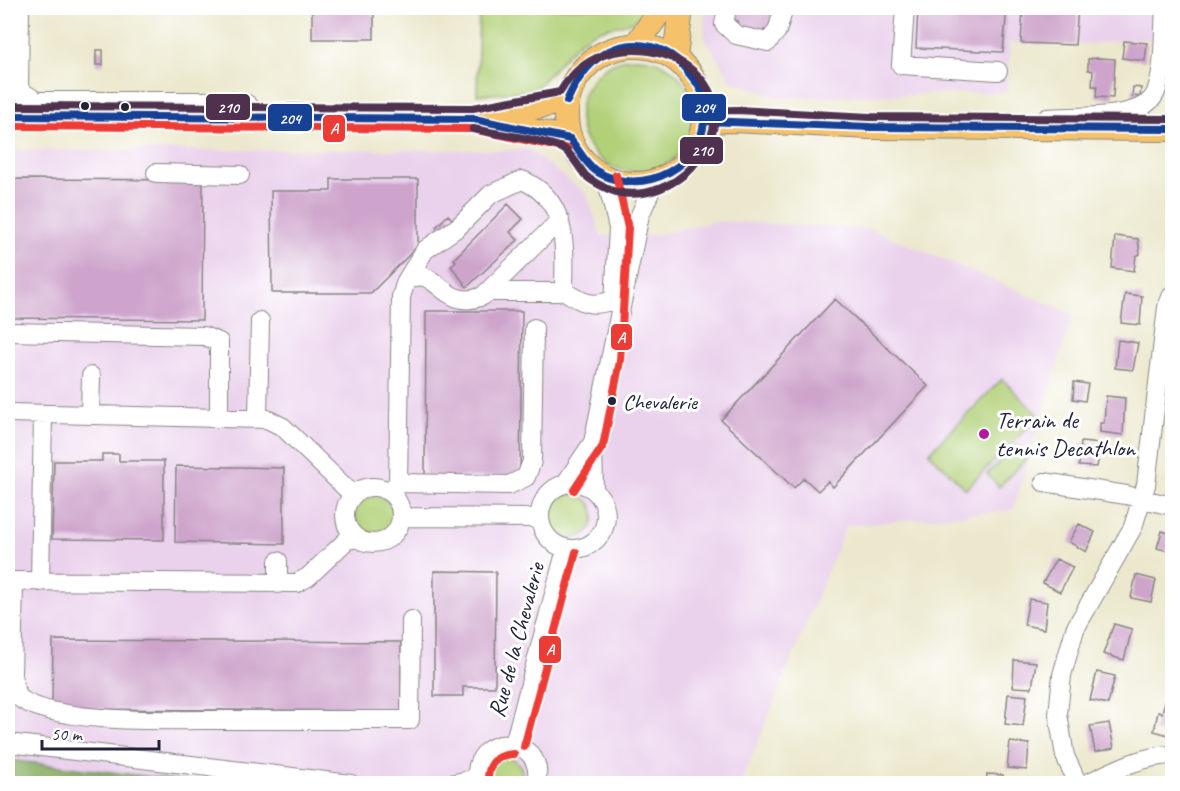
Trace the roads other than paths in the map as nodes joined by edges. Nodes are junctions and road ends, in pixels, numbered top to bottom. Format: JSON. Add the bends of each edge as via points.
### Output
{"nodes":[{"id":1,"x":20,"y":8,"type":"edge"},
{"id":2,"x":662,"y":8,"type":"edge"},
{"id":3,"x":681,"y":8,"type":"edge"},
{"id":4,"x":727,"y":8,"type":"edge"},
{"id":5,"x":784,"y":8,"type":"edge"},
{"id":6,"x":905,"y":8,"type":"edge"},
{"id":7,"x":1165,"y":8,"type":"edge"},
{"id":8,"x":636,"y":45,"type":"junction"},
{"id":9,"x":675,"y":57,"type":"junction"},
{"id":10,"x":998,"y":71,"type":"dead end"},
{"id":11,"x":38,"y":101,"type":"junction"},
{"id":12,"x":567,"y":101,"type":"junction"},
{"id":13,"x":10,"y":116,"type":"edge"},
{"id":14,"x":262,"y":118,"type":"junction"},
{"id":15,"x":474,"y":119,"type":"junction"},
{"id":16,"x":705,"y":121,"type":"junction"},
{"id":17,"x":957,"y":127,"type":"junction"},
{"id":18,"x":1173,"y":129,"type":"edge"},
{"id":19,"x":570,"y":139,"type":"junction"},
{"id":20,"x":156,"y":173,"type":"dead end"},
{"id":21,"x":240,"y":175,"type":"dead end"},
{"id":22,"x":606,"y":177,"type":"junction"},
{"id":23,"x":656,"y":181,"type":"junction"},
{"id":24,"x":560,"y":220,"type":"junction"},
{"id":25,"x":406,"y":281,"type":"junction"},
{"id":26,"x":563,"y":290,"type":"junction"},
{"id":27,"x":490,"y":292,"type":"junction"},
{"id":28,"x":1173,"y":295,"type":"edge"},
{"id":29,"x":614,"y":299,"type":"junction"},
{"id":30,"x":260,"y":321,"type":"dead end"},
{"id":31,"x":534,"y":328,"type":"dead end"},
{"id":32,"x":8,"y":332,"type":"edge"},
{"id":33,"x":610,"y":359,"type":"junction"},
{"id":34,"x":91,"y":376,"type":"dead end"},
{"id":35,"x":8,"y":413,"type":"edge"},
{"id":36,"x":43,"y":414,"type":"junction"},
{"id":37,"x":90,"y":414,"type":"junction"},
{"id":38,"x":219,"y":416,"type":"junction"},
{"id":39,"x":258,"y":417,"type":"junction"},
{"id":40,"x":594,"y":442,"type":"junction"},
{"id":41,"x":1044,"y":482,"type":"dead end"},
{"id":42,"x":565,"y":484,"type":"junction"},
{"id":43,"x":393,"y":487,"type":"junction"},
{"id":44,"x":594,"y":490,"type":"junction"},
{"id":45,"x":353,"y":495,"type":"junction"},
{"id":46,"x":1142,"y":498,"type":"junction"},
{"id":47,"x":1173,"y":506,"type":"edge"},
{"id":48,"x":402,"y":517,"type":"junction"},
{"id":49,"x":540,"y":518,"type":"junction"},
{"id":50,"x":355,"y":538,"type":"junction"},
{"id":51,"x":566,"y":549,"type":"junction"},
{"id":52,"x":278,"y":561,"type":"dead end"},
{"id":53,"x":11,"y":581,"type":"edge"},
{"id":54,"x":40,"y":582,"type":"junction"},
{"id":55,"x":278,"y":584,"type":"junction"},
{"id":56,"x":411,"y":620,"type":"dead end"},
{"id":57,"x":8,"y":742,"type":"edge"},
{"id":58,"x":514,"y":744,"type":"junction"},
{"id":59,"x":1173,"y":755,"type":"edge"},
{"id":60,"x":477,"y":781,"type":"edge"},
{"id":61,"x":351,"y":783,"type":"edge"},
{"id":62,"x":451,"y":783,"type":"edge"},
{"id":63,"x":536,"y":783,"type":"edge"},
{"id":64,"x":1078,"y":783,"type":"edge"},
{"id":65,"x":1086,"y":783,"type":"edge"}],
"edges":[{"from":1,"to":11,"type":"street","via":[[19,90]]},
{"from":2,"to":8,"type":"main road"},
{"from":3,"to":9,"type":"main road"},
{"from":4,"to":5,"type":"street","via":[[724,24],[729,31],[768,42],[777,31]]},
{"from":6,"to":10,"type":"street","via":[[901,65]]},
{"from":7,"to":17,"type":"street","via":[[1157,90],[1138,110]]},
{"from":8,"to":9,"type":"main road","via":[[657,48]]},
{"from":8,"to":12,"type":"main road","via":[[612,49],[591,60],[576,78]]},
{"from":9,"to":16,"type":"main road","via":[[699,85]]},
{"from":11,"to":13,"type":"street"},
{"from":11,"to":14,"type":"street","via":[[231,100],[247,104]]},
{"from":12,"to":15,"type":"main road"},
{"from":12,"to":19,"type":"main road"},
{"from":13,"to":14,"type":"main road"},
{"from":14,"to":15,"type":"main road"},
{"from":15,"to":19,"type":"main road"},
{"from":16,"to":17,"type":"main road"},
{"from":16,"to":23,"type":"main road","via":[[700,141],[689,159]]},
{"from":17,"to":18,"type":"main road"},
{"from":19,"to":22,"type":"main road","via":[[591,168]]},
{"from":20,"to":21,"type":"street"},
{"from":22,"to":23,"type":"main road","via":[[622,183]]},
{"from":22,"to":29,"type":"street","via":[[618,228]]},
{"from":23,"to":33,"type":"street","via":[[640,215]]},
{"from":24,"to":25,"type":"street","via":[[558,212],[531,184],[522,180],[512,183],[491,194],[458,226],[425,250]]},
{"from":24,"to":26,"type":"street","via":[[565,246]]},
{"from":24,"to":27,"type":"street"},
{"from":25,"to":27,"type":"street","via":[[422,275],[447,295],[462,300]]},
{"from":25,"to":43,"type":"street","via":[[401,297]]},
{"from":26,"to":27,"type":"street"},
{"from":26,"to":29,"type":"street","via":[[586,304],[604,304]]},
{"from":28,"to":46,"type":"street","via":[[1167,307]]},
{"from":29,"to":33,"type":"street"},
{"from":30,"to":39,"type":"street"},
{"from":31,"to":43,"type":"street","via":[[532,461],[526,477],[509,484]]},
{"from":32,"to":38,"type":"street","via":[[204,336],[219,342]]},
{"from":33,"to":40,"type":"street"},
{"from":34,"to":37,"type":"street"},
{"from":35,"to":36,"type":"street"},
{"from":36,"to":37,"type":"street"},
{"from":36,"to":54,"type":"street"},
{"from":37,"to":38,"type":"street"},
{"from":38,"to":39,"type":"street"},
{"from":39,"to":45,"type":"street","via":[[284,427],[299,453]]},
{"from":40,"to":42,"type":"street"},
{"from":40,"to":44,"type":"street"},
{"from":41,"to":46,"type":"street"},
{"from":42,"to":44,"type":"street","via":[[580,484]]},
{"from":42,"to":49,"type":"street","via":[[546,496]]},
{"from":43,"to":45,"type":"street","via":[[370,487]]},
{"from":43,"to":48,"type":"street"},
{"from":44,"to":51,"type":"street","via":[[606,514],[603,531],[591,544]]},
{"from":45,"to":50,"type":"street","via":[[345,517]]},
{"from":46,"to":47,"type":"street"},
{"from":46,"to":64,"type":"street","via":[[1133,527],[1075,629],[1062,675],[1058,714],[1065,756]]},
{"from":48,"to":49,"type":"street"},
{"from":48,"to":50,"type":"street","via":[[396,533],[383,542],[369,544]]},
{"from":49,"to":51,"type":"street","via":[[548,538]]},
{"from":50,"to":55,"type":"street","via":[[347,540],[303,581]]},
{"from":51,"to":58,"type":"street","name":"Rue de la Chevalerie"},
{"from":52,"to":55,"type":"street"},
{"from":53,"to":54,"type":"street"},
{"from":53,"to":56,"type":"street","via":[[12,676],[18,697],[41,709],[79,715],[131,719],[410,720]]},
{"from":54,"to":55,"type":"street"},
{"from":57,"to":61,"type":"street"},
{"from":58,"to":60,"type":"street","via":[[494,746],[484,754],[478,765]]},
{"from":58,"to":63,"type":"street","via":[[532,757]]},
{"from":59,"to":65,"type":"street","via":[[1120,767]]},
{"from":60,"to":62,"type":"street"}]}
